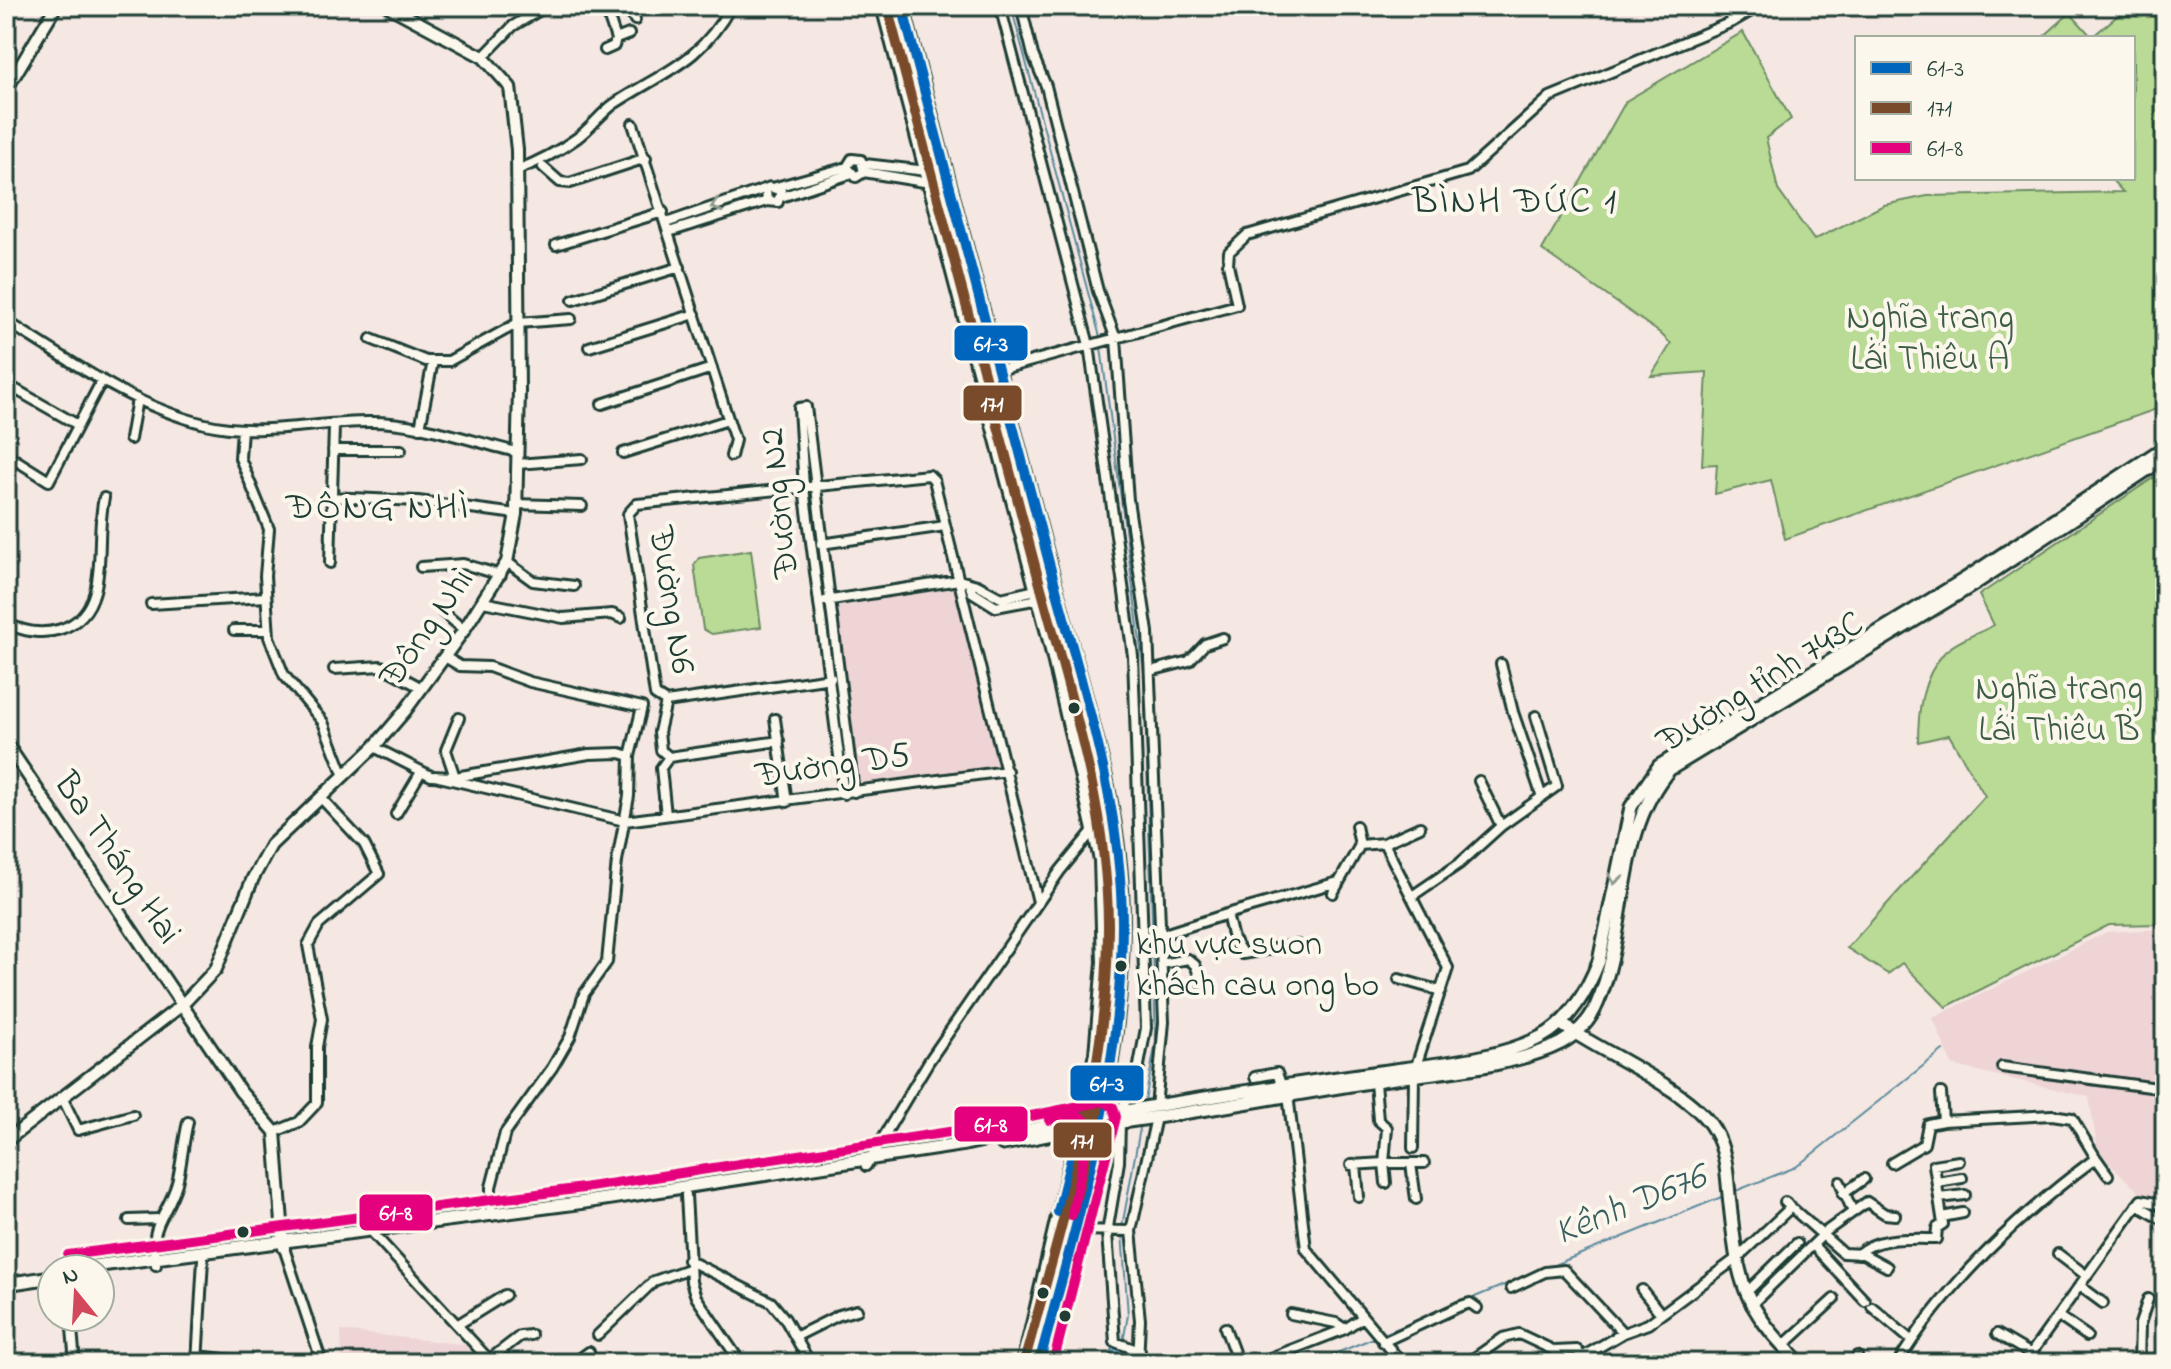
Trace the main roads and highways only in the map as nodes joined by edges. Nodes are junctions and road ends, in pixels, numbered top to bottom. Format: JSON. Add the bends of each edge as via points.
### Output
{"nodes":[{"id":1,"x":883,"y":6,"type":"edge"},
{"id":2,"x":902,"y":6,"type":"edge"},
{"id":3,"x":946,"y":172,"type":"junction"},
{"id":4,"x":928,"y":177,"type":"junction"},
{"id":5,"x":999,"y":370,"type":"junction"},
{"id":6,"x":981,"y":379,"type":"junction"},
{"id":7,"x":2165,"y":447,"type":"edge"},
{"id":8,"x":2165,"y":458,"type":"edge"},
{"id":9,"x":1896,"y":628,"type":"junction"},
{"id":10,"x":1560,"y":1023,"type":"junction"},
{"id":11,"x":1575,"y":1034,"type":"junction"},
{"id":12,"x":1415,"y":1071,"type":"junction"},
{"id":13,"x":1286,"y":1089,"type":"junction"},
{"id":14,"x":1105,"y":1099,"type":"junction"},
{"id":15,"x":1120,"y":1117,"type":"junction"},
{"id":16,"x":1101,"y":1120,"type":"junction"},
{"id":17,"x":1079,"y":1124,"type":"junction"},
{"id":18,"x":1097,"y":1140,"type":"junction"},
{"id":19,"x":740,"y":1182,"type":"junction"},
{"id":20,"x":537,"y":1213,"type":"junction"},
{"id":21,"x":373,"y":1234,"type":"junction"},
{"id":22,"x":284,"y":1244,"type":"junction"},
{"id":23,"x":155,"y":1261,"type":"junction"},
{"id":24,"x":116,"y":1265,"type":"edge"},
{"id":25,"x":116,"y":1269,"type":"edge"},
{"id":26,"x":36,"y":1276,"type":"edge"},
{"id":27,"x":6,"y":1277,"type":"edge"},
{"id":28,"x":36,"y":1279,"type":"edge"},
{"id":29,"x":6,"y":1284,"type":"edge"},
{"id":30,"x":1024,"y":1363,"type":"edge"},
{"id":31,"x":1039,"y":1363,"type":"edge"},
{"id":32,"x":1800,"y":1363,"type":"edge"}],
"edges":[{"from":1,"to":4,"type":"highway"},
{"from":2,"to":3,"type":"highway"},
{"from":3,"to":4,"type":"highway"},
{"from":3,"to":5,"type":"highway"},
{"from":4,"to":6,"type":"highway"},
{"from":5,"to":6,"type":"highway"},
{"from":5,"to":14,"type":"highway","via":[[1110,804],[1118,856],[1119,1008]]},
{"from":6,"to":17,"type":"highway","via":[[1095,828],[1104,912],[1103,988],[1096,1054]]},
{"from":7,"to":9,"type":"main road","name":"Đường tỉnh 743C"},
{"from":8,"to":9,"type":"main road","name":"Đường tỉnh 743C"},
{"from":9,"to":10,"type":"main road","name":"Đường tỉnh 743C","one_way":true,"via":[[1698,740],[1649,777],[1631,807],[1599,961],[1584,994]]},
{"from":9,"to":11,"type":"main road","name":"Đường tỉnh 743C","via":[[1709,743],[1659,781],[1641,810],[1601,991],[1586,1024]]},
{"from":10,"to":11,"type":"main road"},
{"from":10,"to":12,"type":"main road","name":"Đường tỉnh 743C","via":[[1527,1043]]},
{"from":11,"to":12,"type":"main road","name":"Đường tỉnh 743C","via":[[1540,1051]]},
{"from":11,"to":32,"type":"main road","via":[[1692,1104],[1714,1130],[1725,1157],[1738,1277],[1751,1305]]},
{"from":12,"to":13,"type":"main road","name":"Đường tỉnh 743C"},
{"from":12,"to":13,"type":"main road","name":"Đường tỉnh 743C","via":[[1375,1082]]},
{"from":13,"to":15,"type":"main road","name":"Đường tỉnh 743C"},
{"from":14,"to":15,"type":"highway"},
{"from":14,"to":16,"type":"highway"},
{"from":15,"to":16,"type":"main road","name":"Đường tỉnh 743C"},
{"from":15,"to":18,"type":"highway"},
{"from":16,"to":17,"type":"highway"},
{"from":16,"to":18,"type":"highway"},
{"from":17,"to":19,"type":"main road"},
{"from":17,"to":30,"type":"highway"},
{"from":18,"to":31,"type":"highway"},
{"from":19,"to":20,"type":"main road"},
{"from":19,"to":20,"type":"main road","via":[[686,1195]]},
{"from":20,"to":21,"type":"main road"},
{"from":20,"to":21,"type":"main road"},
{"from":21,"to":22,"type":"main road"},
{"from":22,"to":23,"type":"main road"},
{"from":22,"to":23,"type":"main road","via":[[203,1259]]},
{"from":23,"to":24,"type":"main road"},
{"from":23,"to":25,"type":"main road"},
{"from":26,"to":27,"type":"main road"},
{"from":28,"to":29,"type":"main road"}]}
